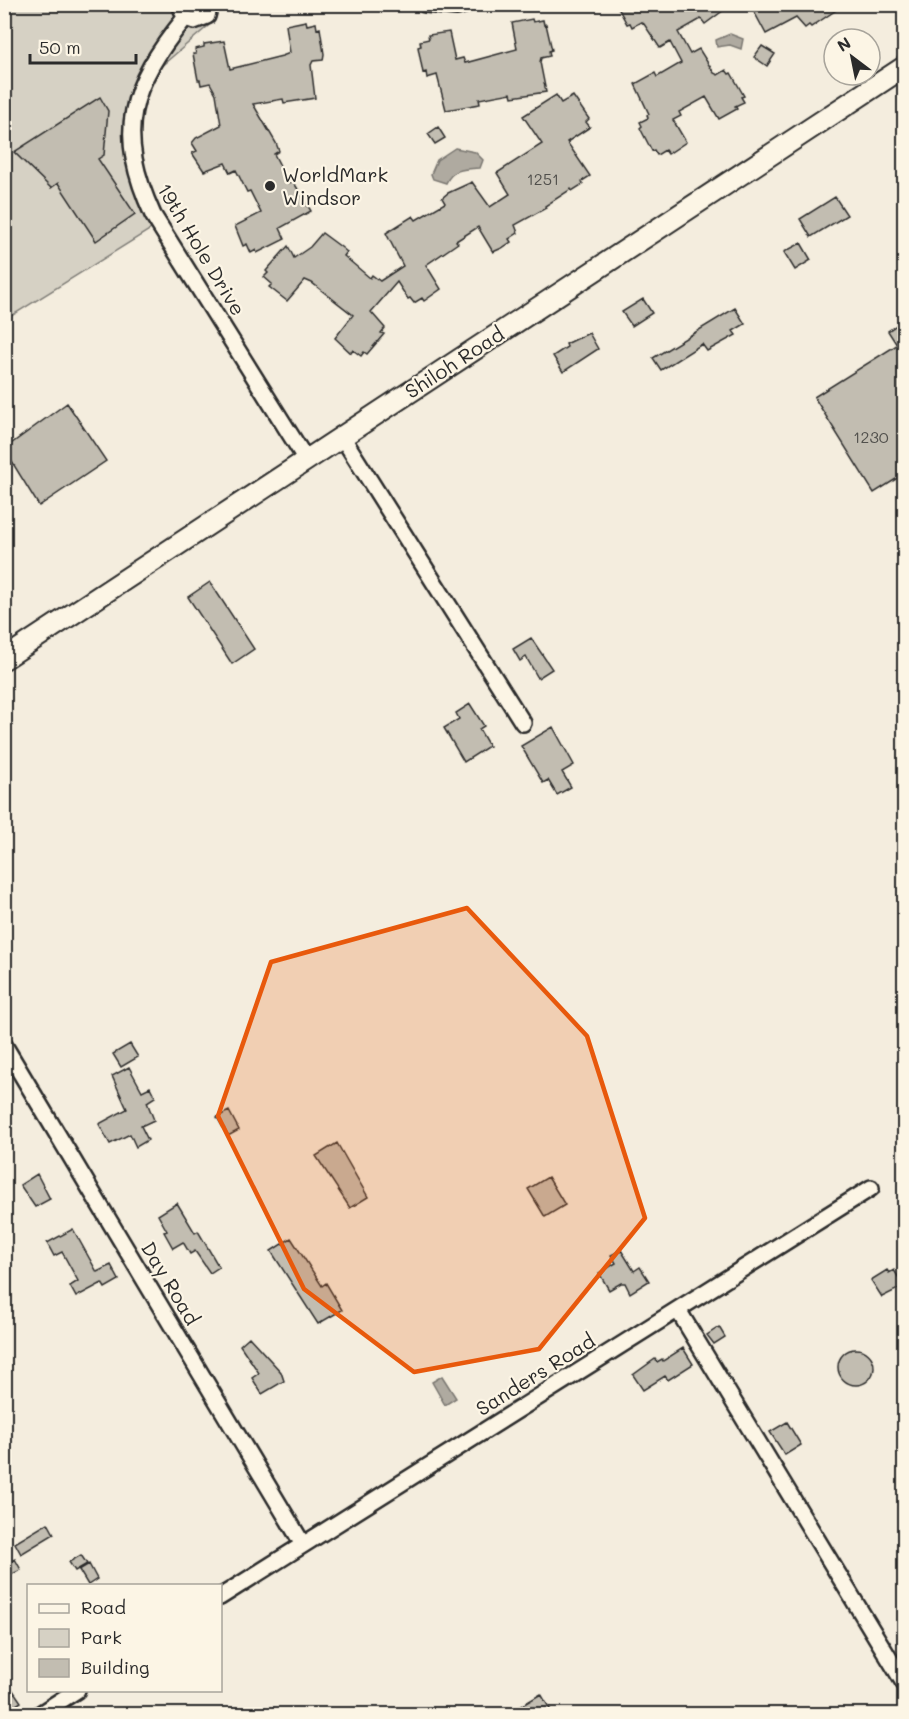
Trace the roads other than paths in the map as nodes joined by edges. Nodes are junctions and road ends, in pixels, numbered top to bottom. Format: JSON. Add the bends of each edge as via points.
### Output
{"nodes":[{"id":1,"x":210,"y":4,"type":"edge"},
{"id":2,"x":425,"y":4,"type":"edge"},
{"id":3,"x":467,"y":4,"type":"edge"},
{"id":4,"x":183,"y":11,"type":"edge"},
{"id":5,"x":904,"y":67,"type":"edge"},
{"id":6,"x":341,"y":435,"type":"junction"},
{"id":7,"x":305,"y":458,"type":"junction"},
{"id":8,"x":4,"y":659,"type":"edge"},
{"id":9,"x":523,"y":723,"type":"dead end"},
{"id":10,"x":4,"y":1045,"type":"edge"},
{"id":11,"x":871,"y":1188,"type":"dead end"},
{"id":12,"x":678,"y":1310,"type":"junction"},
{"id":13,"x":302,"y":1543,"type":"junction"},
{"id":14,"x":222,"y":1596,"type":"edge"},
{"id":15,"x":904,"y":1683,"type":"edge"},
{"id":16,"x":73,"y":1692,"type":"edge"},
{"id":17,"x":40,"y":1714,"type":"edge"}],
"edges":[{"from":1,"to":4,"type":"street","name":"19th Hole Drive","via":[[203,20],[194,21]]},
{"from":2,"to":3,"type":"street"},
{"from":4,"to":7,"type":"street","name":"19th Hole Drive","via":[[141,87],[131,135],[132,158],[153,215]]},
{"from":5,"to":6,"type":"main road","name":"Shiloh Road"},
{"from":6,"to":7,"type":"main road","name":"Shiloh Road"},
{"from":6,"to":9,"type":"street"},
{"from":7,"to":8,"type":"main road","name":"Shiloh Road"},
{"from":10,"to":13,"type":"street","name":"Day Road"},
{"from":11,"to":12,"type":"street","name":"Sanders Road"},
{"from":12,"to":13,"type":"street","name":"Sanders Road"},
{"from":12,"to":15,"type":"street"},
{"from":13,"to":14,"type":"street","name":"Sanders Road"},
{"from":16,"to":17,"type":"street"}]}
